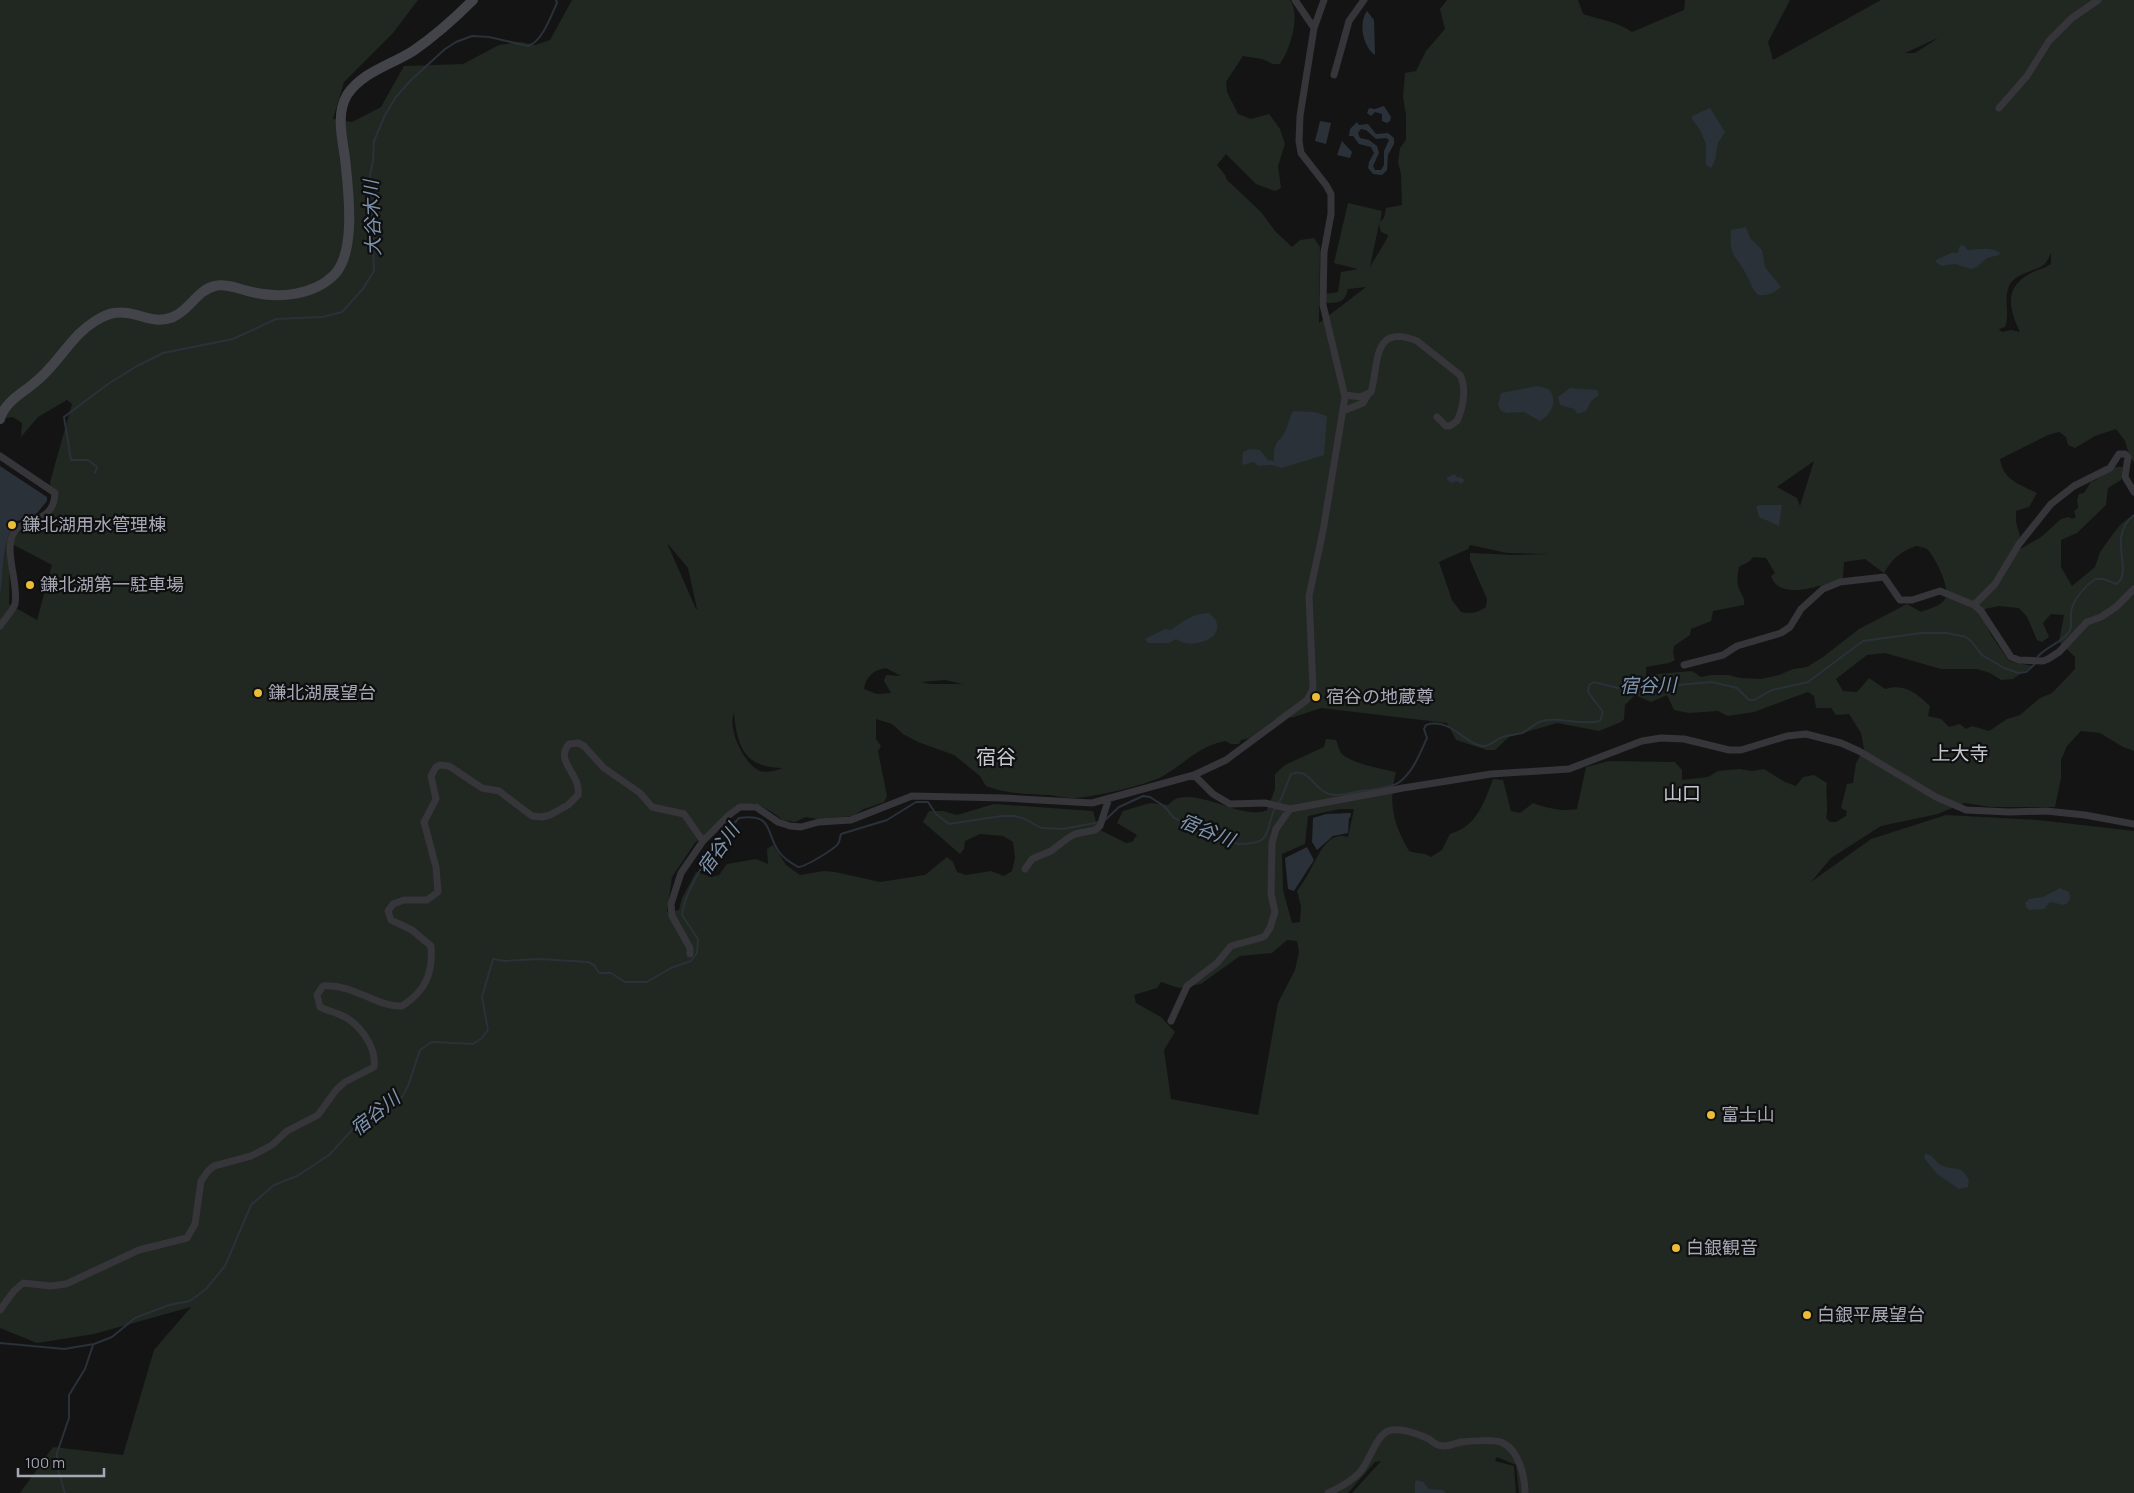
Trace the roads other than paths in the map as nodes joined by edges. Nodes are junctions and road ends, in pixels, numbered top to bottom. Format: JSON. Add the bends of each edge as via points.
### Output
{"nodes":[{"id":1,"x":473,"y":0,"type":"edge"},
{"id":2,"x":1295,"y":0,"type":"edge"},
{"id":3,"x":1324,"y":0,"type":"edge"},
{"id":4,"x":1364,"y":0,"type":"edge"},
{"id":5,"x":2098,"y":0,"type":"edge"},
{"id":6,"x":1314,"y":28,"type":"junction"},
{"id":7,"x":1334,"y":75,"type":"dead end"},
{"id":8,"x":1999,"y":108,"type":"dead end"},
{"id":9,"x":1345,"y":395,"type":"junction"},
{"id":10,"x":1368,"y":396,"type":"junction"},
{"id":11,"x":1343,"y":411,"type":"junction"},
{"id":12,"x":1437,"y":417,"type":"dead end"},
{"id":13,"x":0,"y":419,"type":"edge"},
{"id":14,"x":0,"y":456,"type":"edge"},
{"id":15,"x":2134,"y":492,"type":"edge"},
{"id":16,"x":2134,"y":590,"type":"edge"},
{"id":17,"x":1974,"y":605,"type":"junction"},
{"id":18,"x":0,"y":626,"type":"edge"},
{"id":19,"x":1684,"y":665,"type":"dead end"},
{"id":20,"x":1194,"y":775,"type":"junction"},
{"id":21,"x":1109,"y":798,"type":"junction"},
{"id":22,"x":1290,"y":810,"type":"junction"},
{"id":23,"x":2134,"y":824,"type":"edge"},
{"id":24,"x":703,"y":841,"type":"junction"},
{"id":25,"x":1025,"y":869,"type":"dead end"},
{"id":26,"x":690,"y":954,"type":"dead end"},
{"id":27,"x":1171,"y":1021,"type":"dead end"},
{"id":28,"x":0,"y":1310,"type":"edge"},
{"id":29,"x":1328,"y":1493,"type":"edge"},
{"id":30,"x":1524,"y":1493,"type":"edge"}],
"edges":[{"from":1,"to":13,"type":"main road","via":[[432,38],[370,74],[346,96],[340,118],[348,186],[348,236],[344,259],[334,275],[322,285],[284,296],[216,285],[174,317],[163,320],[128,313],[99,318],[79,334],[52,367],[10,402]]},
{"from":2,"to":6,"type":"street"},
{"from":3,"to":6,"type":"street"},
{"from":4,"to":7,"type":"street","via":[[1349,21]]},
{"from":5,"to":8,"type":"street","via":[[2072,18],[2049,41],[2027,76]]},
{"from":6,"to":9,"type":"street","via":[[1299,141],[1302,153],[1326,185],[1332,199],[1325,242],[1322,296]]},
{"from":9,"to":10,"type":"street"},
{"from":9,"to":11,"type":"street"},
{"from":10,"to":11,"type":"street","via":[[1363,403]]},
{"from":10,"to":12,"type":"street","via":[[1374,385],[1377,355],[1383,344],[1397,337],[1411,338],[1460,375],[1463,381],[1464,392],[1457,421],[1446,426]]},
{"from":11,"to":20,"type":"street","via":[[1309,596],[1313,689],[1308,700],[1241,750]]},
{"from":14,"to":18,"type":"street","via":[[55,493],[53,504],[40,519],[19,526],[13,534],[15,603]]},
{"from":15,"to":17,"type":"street","via":[[2125,477],[2128,457],[2119,454],[2110,468],[2074,486],[2051,504],[2018,544],[1995,584]]},
{"from":16,"to":17,"type":"street","via":[[2101,617],[2087,622],[2060,652],[2043,661],[2019,660],[2011,656]]},
{"from":17,"to":19,"type":"street","via":[[1940,591],[1912,600],[1900,600],[1884,577],[1840,582],[1811,598],[1790,627],[1781,633],[1737,646],[1723,655]]},
{"from":20,"to":21,"type":"street"},
{"from":20,"to":22,"type":"street","via":[[1213,794],[1230,804],[1266,803]]},
{"from":21,"to":24,"type":"street","via":[[1092,803],[1074,803],[912,796],[851,820],[801,826],[778,822],[756,807],[740,808]]},
{"from":21,"to":25,"type":"street","via":[[1100,826],[1068,838],[1051,851],[1032,859]]},
{"from":22,"to":23,"type":"street","via":[[1491,774],[1569,769],[1642,741],[1661,738],[1741,750],[1787,736],[1806,734],[1859,751],[1936,797],[1966,810],[2075,814]]},
{"from":22,"to":27,"type":"street","via":[[1276,829],[1272,843],[1271,886],[1275,912],[1270,928],[1265,936],[1231,946],[1217,963],[1194,980],[1185,989]]},
{"from":24,"to":26,"type":"street","via":[[681,873],[671,904],[672,916],[690,948]]},
{"from":24,"to":28,"type":"street","via":[[684,814],[652,807],[640,793],[604,768],[578,743],[569,744],[564,754],[579,784],[578,795],[568,805],[542,817],[532,816],[500,790],[482,788],[449,766],[436,767],[431,776],[436,799],[424,822],[436,867],[438,892],[427,900],[404,900],[393,904],[388,911],[391,920],[412,930],[431,946],[427,983],[402,1006],[331,985],[323,986],[317,995],[320,1007],[343,1016],[356,1026],[374,1052],[374,1066],[345,1082],[318,1115],[287,1131],[272,1146],[208,1171],[201,1181],[195,1224],[187,1238],[139,1250],[66,1284],[23,1283]]},
{"from":29,"to":30,"type":"street","via":[[1356,1476],[1382,1435],[1393,1430],[1421,1436],[1444,1446],[1462,1442],[1503,1443],[1522,1469]]}]}
